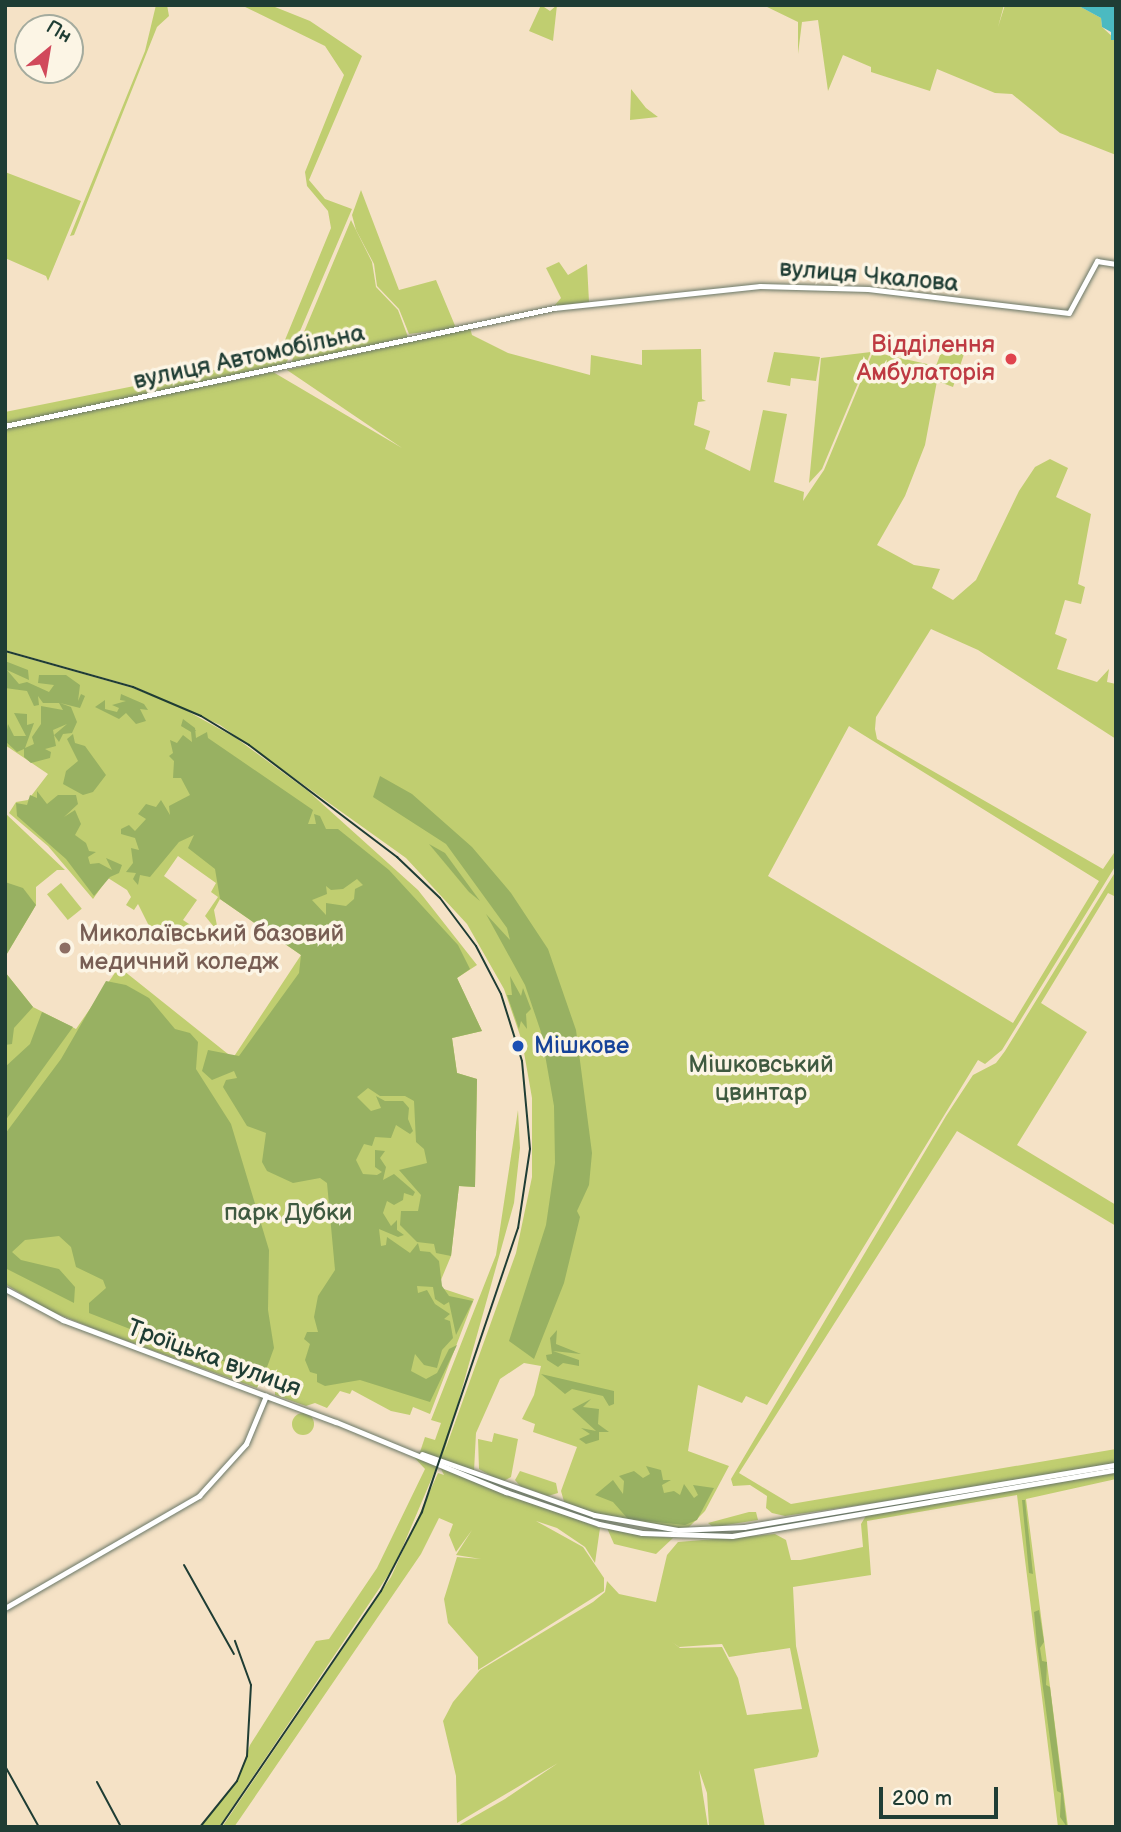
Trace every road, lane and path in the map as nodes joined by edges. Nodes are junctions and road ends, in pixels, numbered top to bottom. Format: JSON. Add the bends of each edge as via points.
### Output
{"nodes":[{"id":1,"x":1116,"y":264,"type":"edge"},
{"id":2,"x":499,"y":320,"type":"joint"},
{"id":3,"x":5,"y":426,"type":"edge"},
{"id":4,"x":5,"y":1289,"type":"edge"},
{"id":5,"x":266,"y":1395,"type":"junction"},
{"id":6,"x":413,"y":1452,"type":"junction"},
{"id":7,"x":1116,"y":1465,"type":"edge"},
{"id":8,"x":1116,"y":1470,"type":"edge"},
{"id":9,"x":5,"y":1608,"type":"edge"}],
"edges":[{"from":1,"to":2,"type":"street","name":"вулиця Чкалова","via":[[1097,261],[1069,313],[868,289],[771,285],[554,308]]},
{"from":2,"to":3,"type":"street","name":"вулиця Автомобільна"},
{"from":4,"to":5,"type":"main road","name":"Троїцька вулиця","via":[[63,1320]]},
{"from":5,"to":6,"type":"main road","name":"Троїцька вулиця"},
{"from":5,"to":9,"type":"street","via":[[246,1444],[199,1496]]},
{"from":6,"to":7,"type":"main road","via":[[594,1516],[678,1530],[744,1527]]},
{"from":6,"to":8,"type":"main road","via":[[599,1524],[685,1537],[771,1530]]}]}
